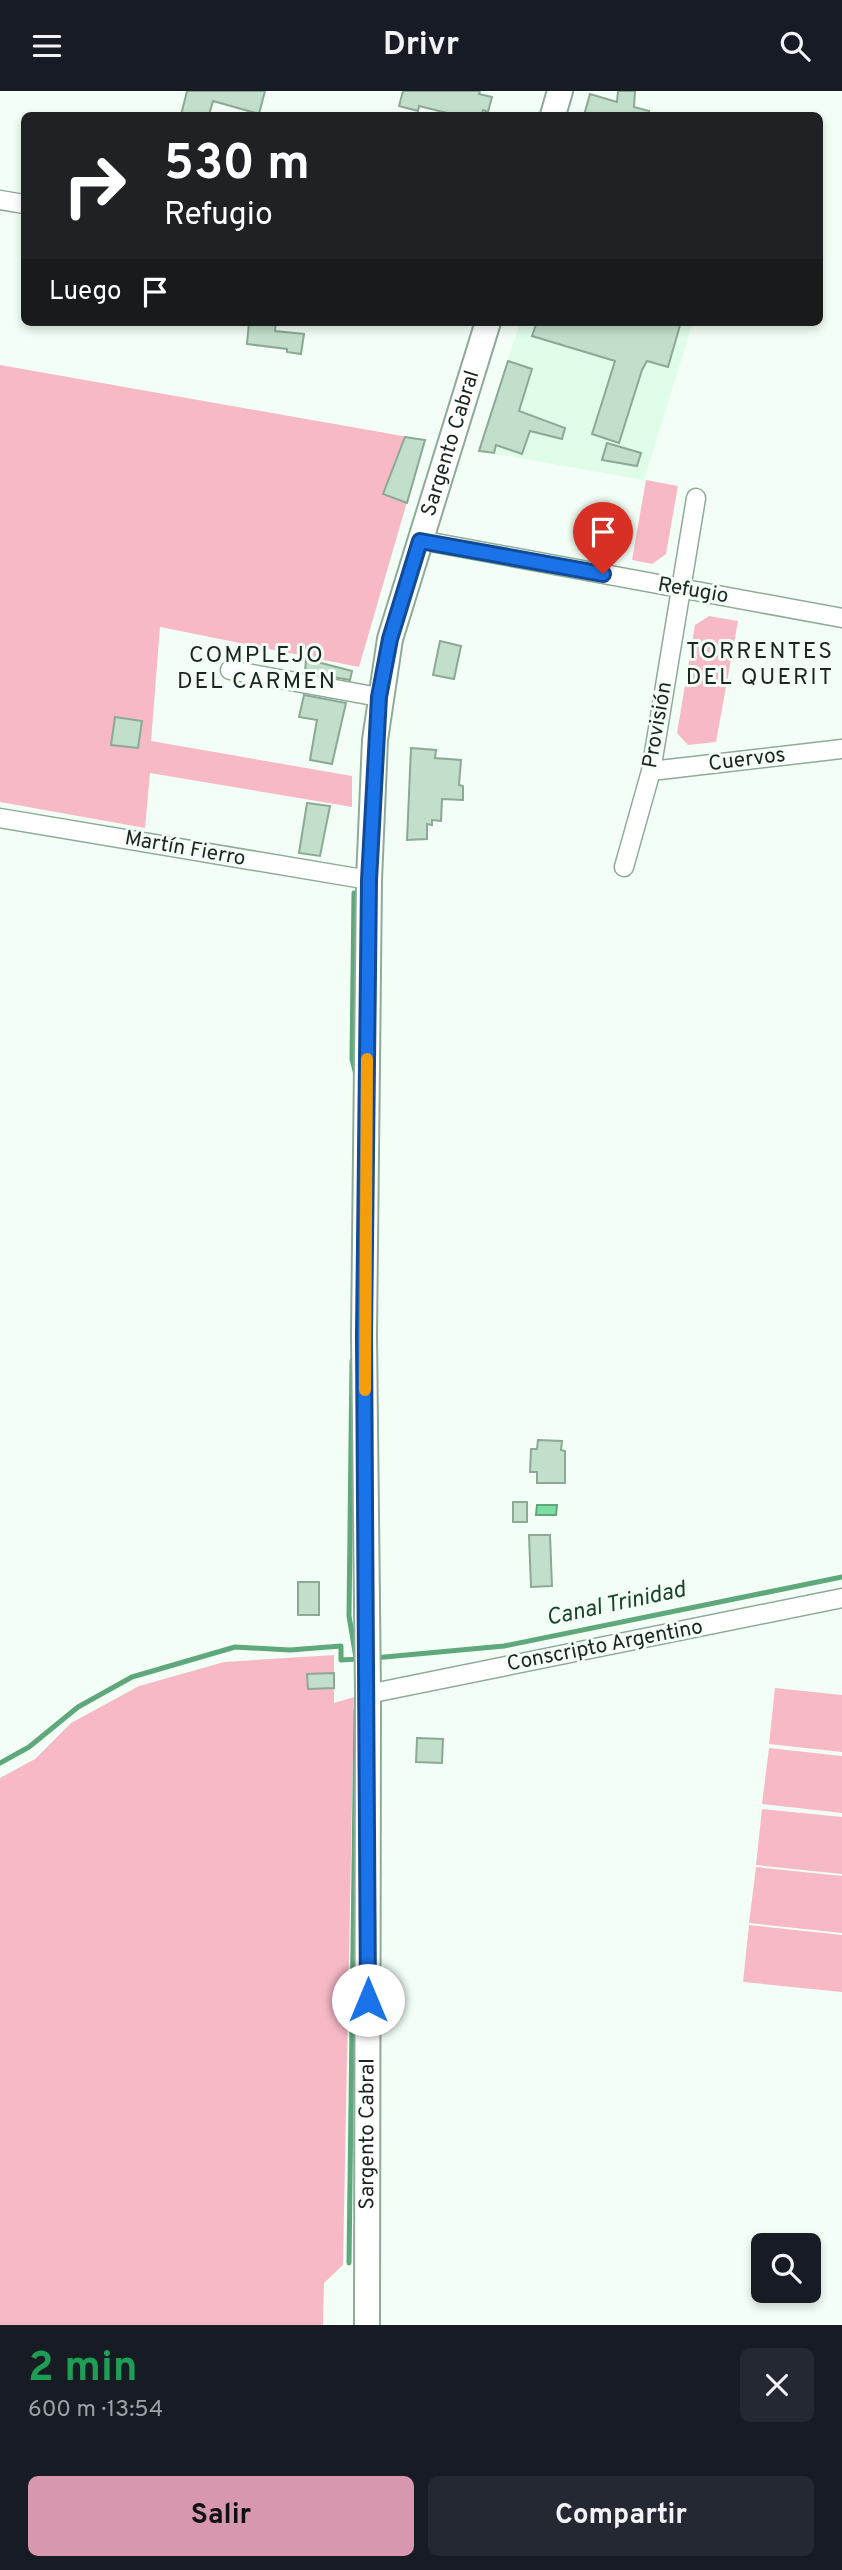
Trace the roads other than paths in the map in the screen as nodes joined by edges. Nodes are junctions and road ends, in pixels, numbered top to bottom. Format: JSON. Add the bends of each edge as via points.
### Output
{"nodes":[{"id":1,"x":560,"y":91,"type":"edge"},
{"id":2,"x":554,"y":112,"type":"edge"},
{"id":3,"x":0,"y":200,"type":"edge"},
{"id":4,"x":21,"y":204,"type":"edge"},
{"id":5,"x":487,"y":326,"type":"edge"},
{"id":6,"x":696,"y":498,"type":"dead end"},
{"id":7,"x":420,"y":541,"type":"junction"},
{"id":8,"x":681,"y":589,"type":"junction"},
{"id":9,"x":842,"y":618,"type":"edge"},
{"id":10,"x":230,"y":670,"type":"dead end"},
{"id":11,"x":379,"y":697,"type":"junction"},
{"id":12,"x":842,"y":749,"type":"edge"},
{"id":13,"x":651,"y":771,"type":"junction"},
{"id":14,"x":0,"y":818,"type":"edge"},
{"id":15,"x":624,"y":867,"type":"dead end"},
{"id":16,"x":369,"y":880,"type":"junction"},
{"id":17,"x":842,"y":1598,"type":"edge"},
{"id":18,"x":368,"y":1694,"type":"junction"},
{"id":19,"x":367,"y":2325,"type":"edge"}],
"edges":[{"from":1,"to":2,"type":"main road"},
{"from":3,"to":4,"type":"street"},
{"from":5,"to":7,"type":"main road","name":"Sargento Cabral"},
{"from":6,"to":8,"type":"street","name":"Provisión"},
{"from":7,"to":8,"type":"street","name":"Refugio"},
{"from":7,"to":11,"type":"main road","name":"Sargento Cabral","via":[[390,639]]},
{"from":8,"to":9,"type":"street","name":"Refugio"},
{"from":8,"to":13,"type":"street","name":"Provisión"},
{"from":10,"to":11,"type":"street"},
{"from":11,"to":16,"type":"main road","name":"Sargento Cabral"},
{"from":12,"to":13,"type":"street","name":"Cuervos"},
{"from":13,"to":15,"type":"street","name":"Provisión"},
{"from":14,"to":16,"type":"street","name":"Martín Fierro"},
{"from":16,"to":18,"type":"main road","name":"Sargento Cabral","via":[[357,1207]]},
{"from":17,"to":18,"type":"street","name":"Conscripto Argentino"},
{"from":18,"to":19,"type":"main road","name":"Sargento Cabral"}]}
